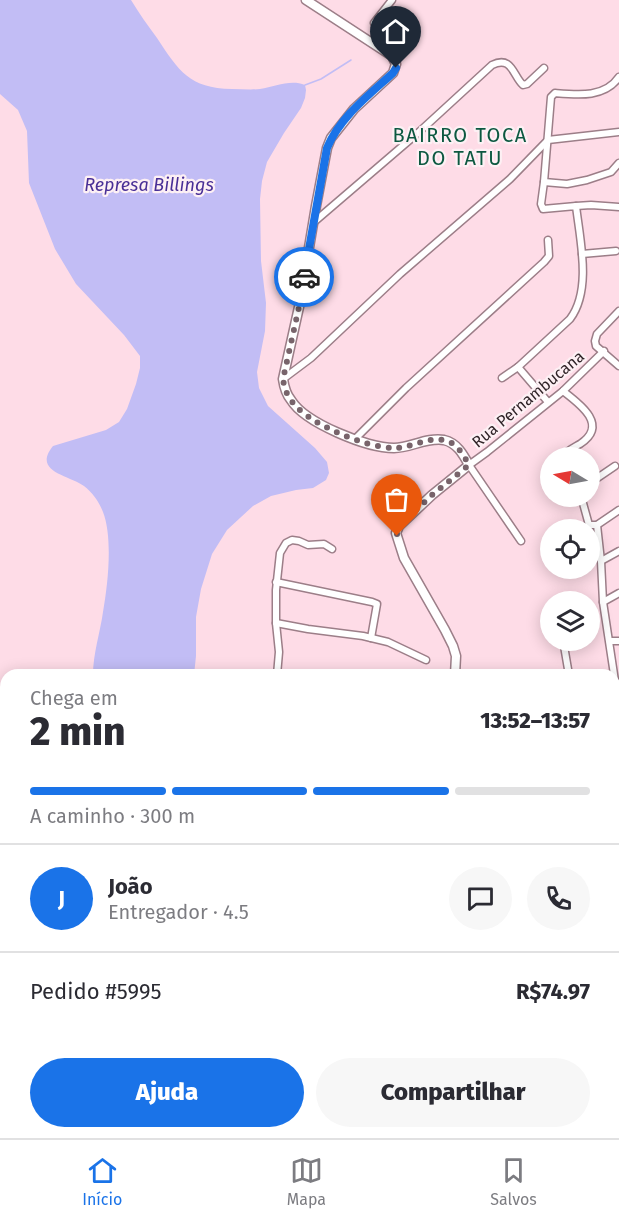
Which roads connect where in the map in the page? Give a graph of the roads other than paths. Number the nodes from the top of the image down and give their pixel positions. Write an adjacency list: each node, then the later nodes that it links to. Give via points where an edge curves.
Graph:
1 (306, 0): 12 (street, via 392,56 396,64 393,73 354,109 331,138)
2 (392, 0): 3 (street)
3 (374, 23)
4 (544, 68): 12 (street, via 523,85 507,64 492,65)
5 (619, 77): 7 (street, via 602,91 553,94)
6 (619, 132): 7 (street)
7 (548, 140): 9 (street); 21 (street, via 510,179)
8 (619, 163): 9 (street, via 611,172 587,180 567,184)
9 (544, 182): 10 (street, via 543,209)
10 (576, 206): 11 (street); 15 (street)
11 (619, 207)
12 (313, 222): 21 (street)
13 (548, 240): 24 (street, via 549,256 544,262)
14 (616, 250): 15 (street)
15 (582, 254): 19 (street, via 583,275 576,311)
16 (619, 311): 17 (street, via 595,338 596,346)
17 (604, 351): 18 (street); 22 (street, Rua Pernambucana)
18 (619, 366)
19 (518, 367): 20 (street); 23 (street)
20 (502, 378)
21 (283, 379): 24 (street, via 291,402 299,410 330,430)
22 (562, 391): 23 (street, Rua Pernambucana); 25 (street, via 581,405 591,420 590,436)
23 (548, 402): 26 (street, Rua Pernambucana)
24 (355, 439): 26 (street, via 394,448 434,440 451,442)
25 (574, 447)
26 (469, 465): 31 (street); 46 (street, via 432,495 396,533 404,558 453,646)
27 (615, 466): 28 (street)
28 (600, 476)
29 (619, 510): 30 (street)
30 (600, 523)
31 (521, 541)
32 (332, 549): 36 (street, via 324,544 292,540 286,543 280,553)
33 (619, 551): 35 (street)
34 (600, 552): 35 (street)
35 (601, 561): 38 (street)
36 (276, 582): 39 (street); 40 (street, via 377,604)
37 (619, 593): 38 (street)
38 (603, 602): 41 (street)
39 (276, 622): 40 (street); 45 (street)
40 (371, 638): 44 (street)
41 (609, 641): 42 (street); 48 (street)
42 (619, 641)
43 (565, 651): 47 (street)
44 (426, 660)
45 (278, 669)
46 (455, 669)
47 (568, 669)
48 (613, 669)

